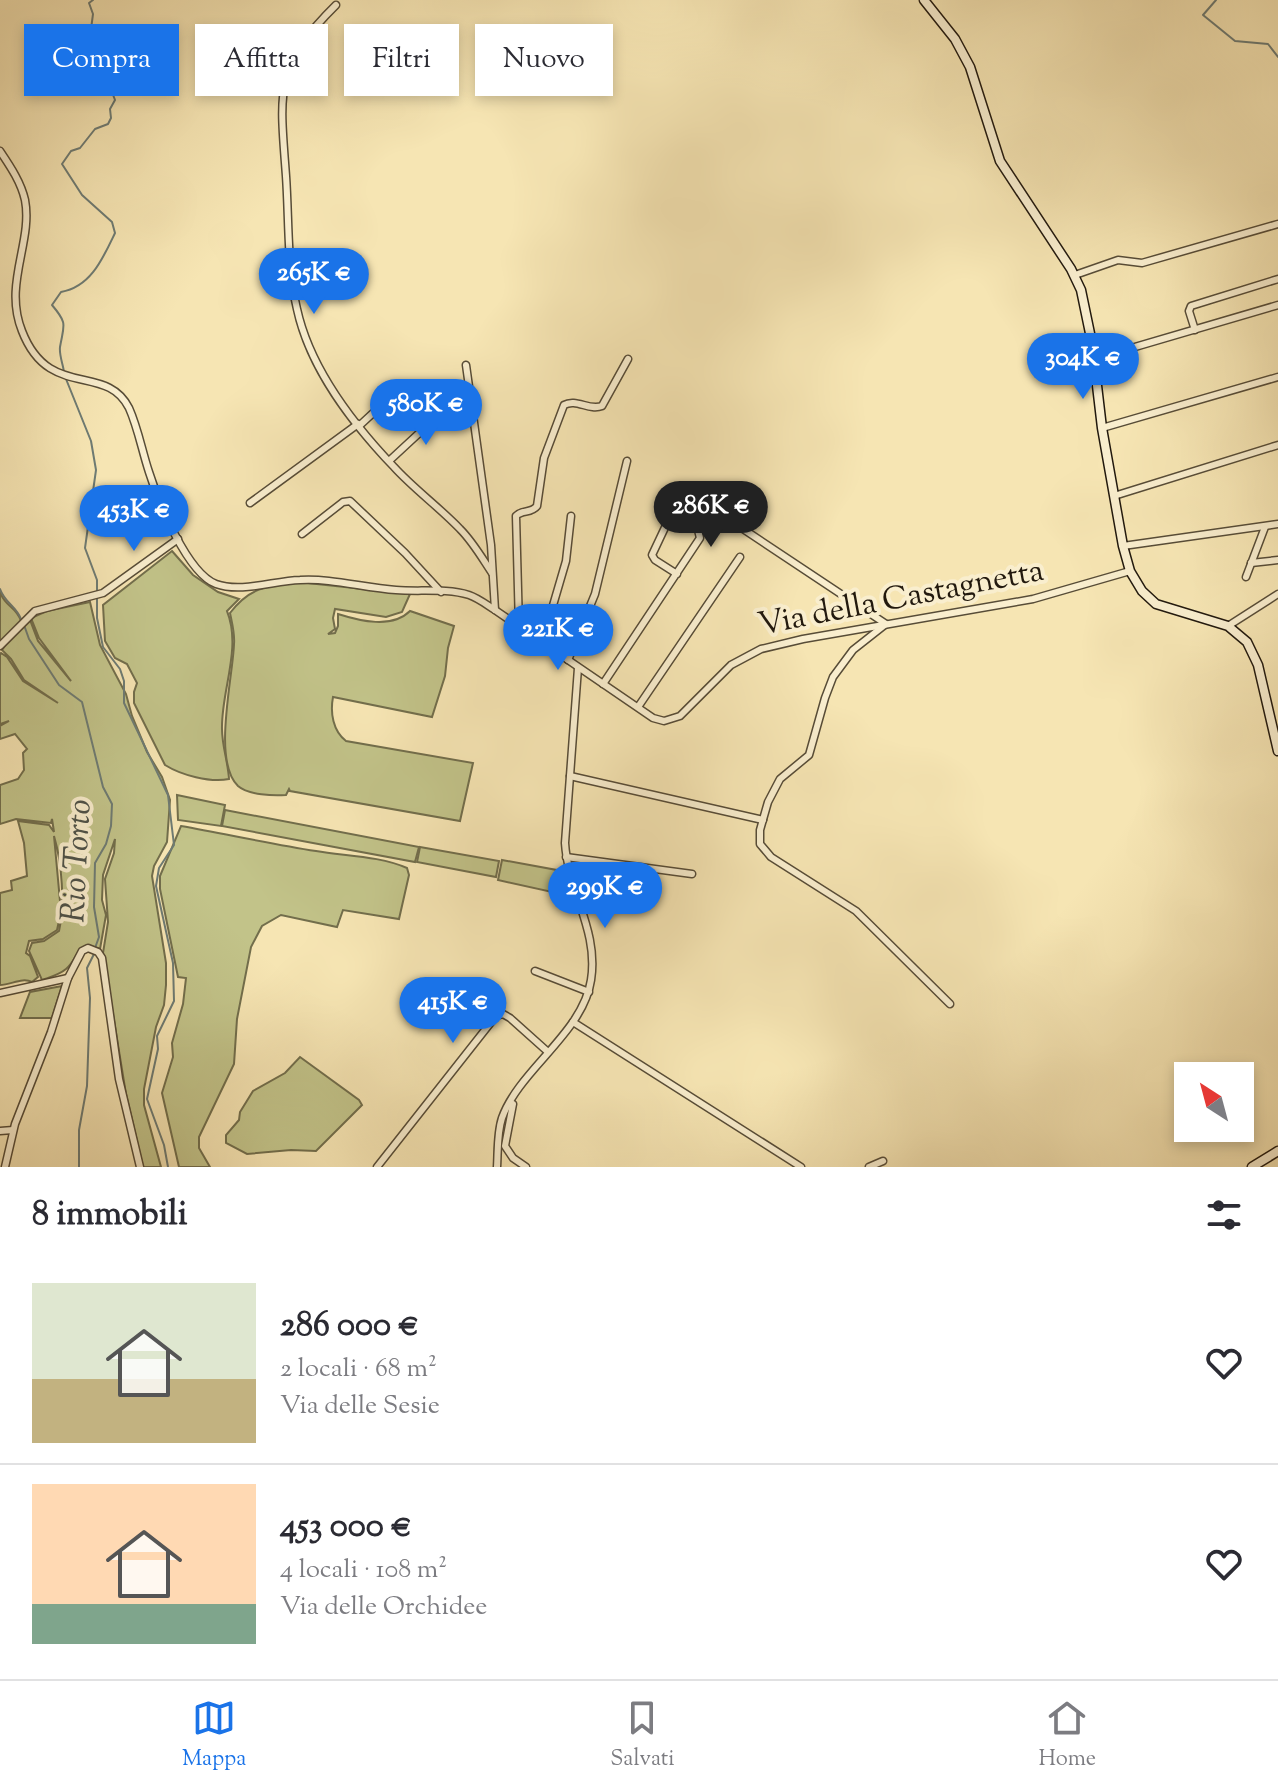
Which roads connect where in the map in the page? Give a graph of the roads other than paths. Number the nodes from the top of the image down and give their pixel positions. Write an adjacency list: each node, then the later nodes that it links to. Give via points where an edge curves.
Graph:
1 (924, 0): 5 (main road, via 970,67 1000,161)
2 (336, 5): 15 (street, via 306,38 288,69 282,90 283,137 298,314 321,370)
3 (0, 151): 27 (street, Via della Castagnetta, via 26,205 15,294 18,320 43,365 60,375 106,386 125,402)
4 (1278, 224): 5 (street, via 1142,263 1118,260)
5 (1075, 275): 10 (main road)
6 (1278, 279): 8 (street, via 1191,306)
7 (1278, 305): 8 (street)
8 (1195, 330): 10 (street)
9 (628, 359): 41 (street, via 601,407 570,402 563,406 544,458 537,506 516,516)
10 (1094, 359): 16 (main road)
11 (466, 365): 33 (street)
12 (1278, 377): 16 (street)
13 (385, 402): 15 (street)
14 (443, 411): 18 (street)
15 (359, 425): 18 (street); 22 (street)
16 (1102, 428): 20 (main road)
17 (1278, 445): 20 (street)
18 (389, 461): 33 (street, via 461,530)
19 (627, 461): 44 (street, via 595,594)
20 (1114, 496): 28 (main road)
21 (695, 497): 39 (street)
22 (250, 503)
23 (571, 516): 42 (street, via 566,561)
24 (1278, 524): 25 (street)
25 (1265, 527): 28 (street); 31 (street)
26 (302, 534): 36 (street, via 350,501)
27 (178, 539): 36 (street, Via della Castagnetta, via 197,572 222,586 310,579); 43 (street, via 106,592 41,608)
28 (1123, 546): 32 (main road)
29 (740, 557): 47 (street)
30 (1278, 560): 31 (street)
31 (1251, 563): 35 (street)
32 (1130, 571): 39 (street, Via della Castagnetta, via 1033,599); 40 (main road, via 1156,604)
33 (492, 573): 38 (street)
34 (677, 574): 34 (street, via 701,535 674,516 652,557); 46 (street)
35 (1246, 577)
36 (441, 592): 38 (street, Via della Castagnetta, via 472,596)
37 (1278, 594): 40 (street)
38 (495, 610): 41 (street, Via della Castagnetta)
39 (886, 624): 47 (street, Via della Castagnetta, via 755,651 731,665 674,718 658,720); 50 (street, via 856,646 839,668 809,755 777,783)
40 (1228, 626): 48 (main road, via 1254,654)
41 (519, 627): 42 (street, Via della Castagnetta)
42 (542, 643): 44 (street, Via della Castagnetta)
43 (0, 646)
44 (568, 660): 45 (street, Via della Castagnetta)
45 (578, 668): 46 (street, Via della Castagnetta); 49 (street)
46 (603, 684): 47 (street, Via della Castagnetta)
47 (638, 707)
48 (1278, 751)
49 (570, 776): 50 (street); 51 (street)
50 (763, 820): 57 (street, via 759,842 768,855 856,911)
51 (566, 857): 52 (street); 55 (street, via 593,946)
52 (692, 874)
53 (535, 971): 55 (street)
54 (68, 978): 56 (street); 61 (street); 66 (street, via 82,951 98,952)
55 (589, 992): 58 (street)
56 (1, 995)
57 (950, 1004)
58 (573, 1022): 59 (street); 70 (street)
59 (548, 1052): 60 (street); 67 (street, via 507,1016 496,1016)
60 (515, 1096): 68 (street, via 501,1122); 69 (street, via 505,1144)
61 (13, 1130): 62 (street); 65 (street)
62 (0, 1131)
63 (1278, 1153): 72 (main road); 73 (main road)
64 (883, 1161): 71 (street)
65 (5, 1167)
66 (140, 1167)
67 (377, 1167)
68 (497, 1167)
69 (526, 1167)
70 (801, 1167)
71 (869, 1167)
72 (1252, 1167)
73 (1260, 1167)

